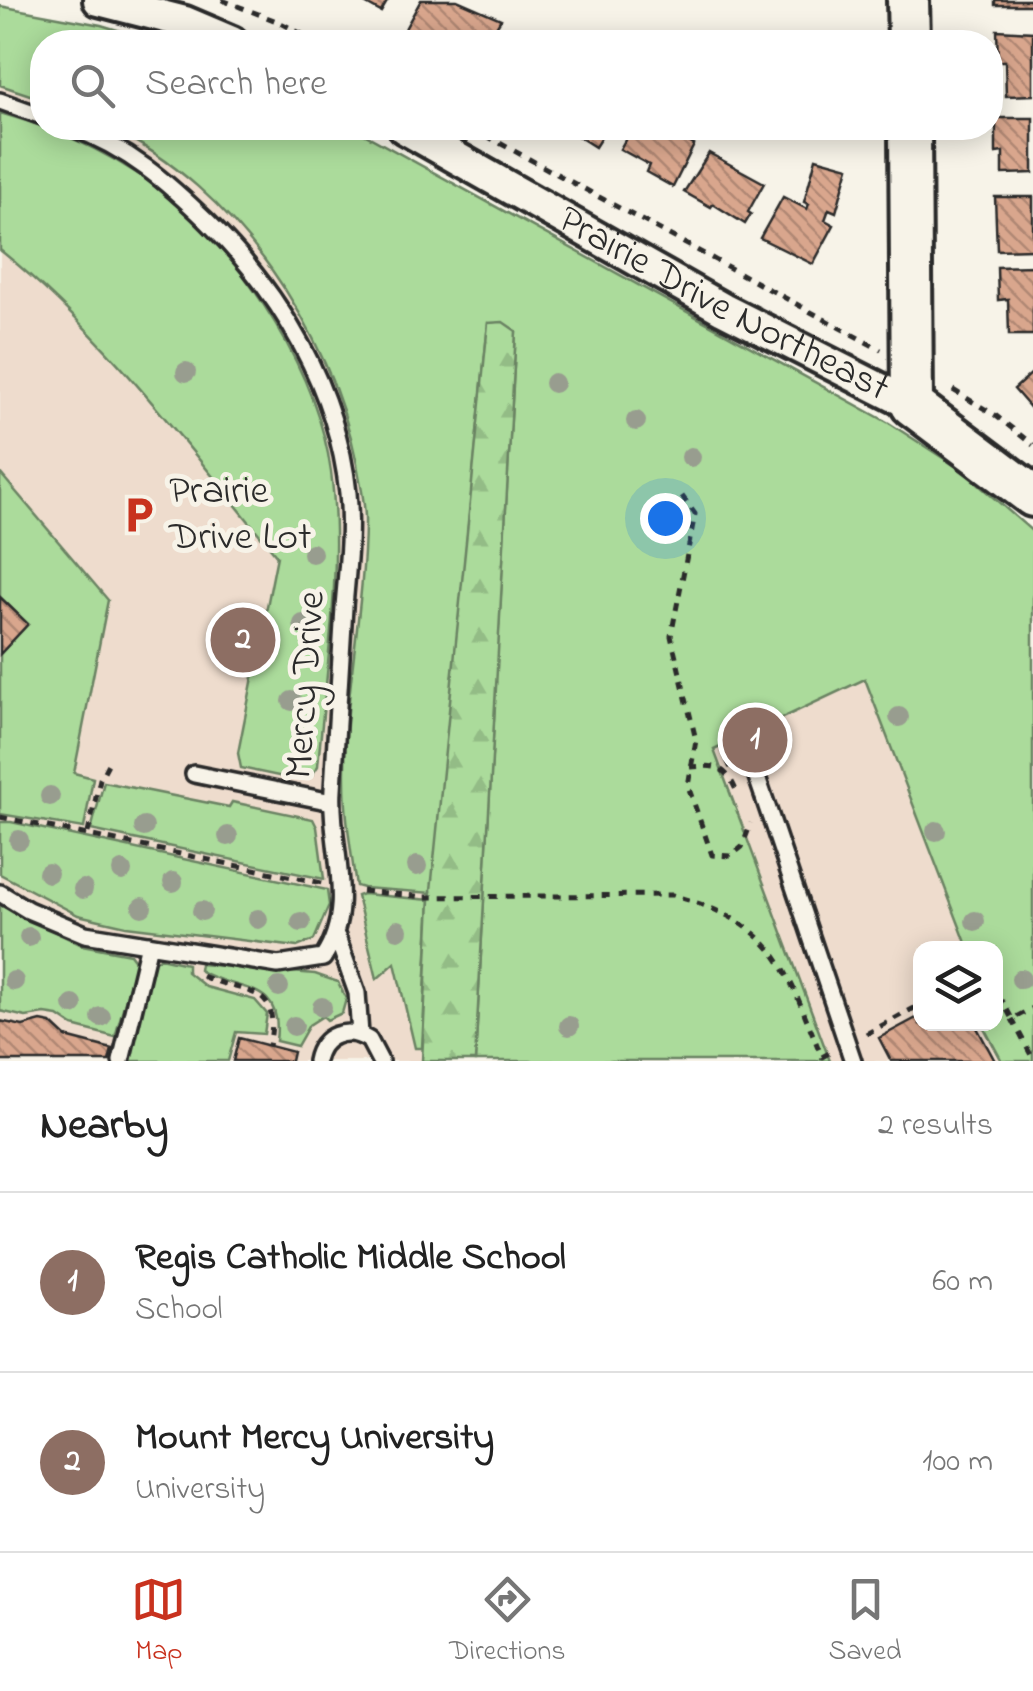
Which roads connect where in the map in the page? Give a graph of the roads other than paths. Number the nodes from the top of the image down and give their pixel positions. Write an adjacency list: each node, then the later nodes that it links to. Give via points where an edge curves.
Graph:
1 (98, 0): 3 (street)
2 (908, 0): 4 (street)
3 (204, 30)
4 (909, 30)
5 (0, 101): 6 (lane)
6 (30, 112)
7 (104, 140): 14 (lane, Mercy Drive, via 159,174 246,258 310,360 336,432 348,494)
8 (425, 140): 10 (street, Prairie Drive Northeast, via 723,309)
9 (911, 140): 10 (street)
10 (930, 396): 11 (street, Prairie Drive Northeast)
11 (1033, 496)
12 (194, 774): 14 (lane)
13 (756, 774): 22 (lane)
14 (332, 802): 16 (lane, Mercy Drive, via 341,888)
15 (0, 893): 17 (lane, via 85,934)
16 (337, 937): 17 (lane, via 323,958 278,964); 18 (lane, via 357,993)
17 (149, 944): 19 (lane)
18 (360, 1034): 20 (lane, via 325,1041); 21 (lane)
19 (121, 1061)
20 (316, 1061)
21 (380, 1061)
22 (852, 1061)

